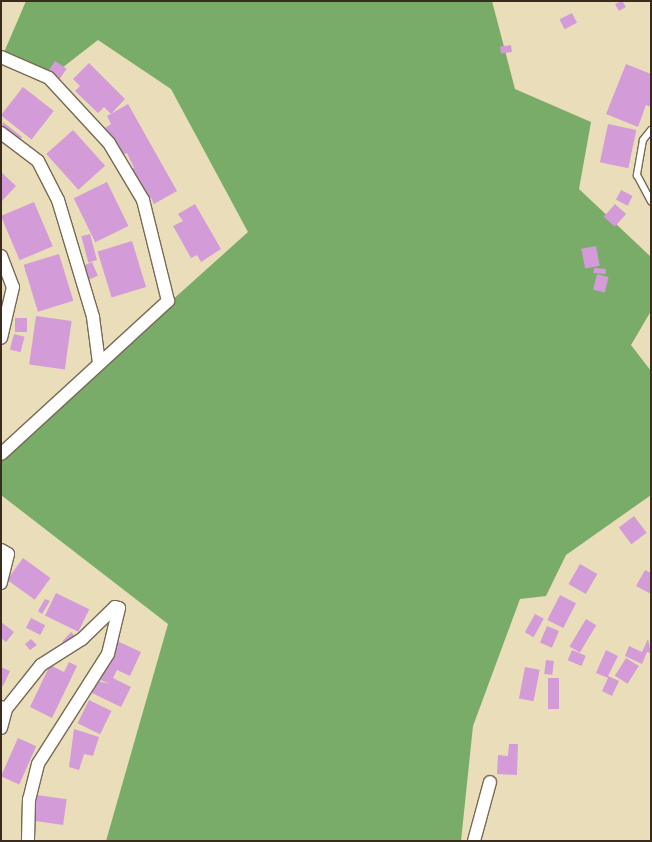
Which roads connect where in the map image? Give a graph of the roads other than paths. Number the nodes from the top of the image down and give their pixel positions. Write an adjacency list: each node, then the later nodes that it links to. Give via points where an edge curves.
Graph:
1 (1, 56): 8 (street, via 50,78 109,143 143,200 168,301)
2 (651, 130): 4 (lane, via 643,140 637,175)
3 (1, 133): 8 (street, via 38,161 58,200 94,316)
4 (651, 201)
5 (1, 256): 6 (street, via 13,287)
6 (3, 319): 7 (street)
7 (1, 338)
8 (100, 363): 9 (street)
9 (1, 454)
10 (1, 550): 11 (street, via 8,554)
11 (1, 582)
12 (3, 708): 13 (street); 15 (street, via 42,664 82,640 115,607 119,608 108,654 38,764 29,799)
13 (1, 728)
14 (490, 782): 16 (street)
15 (28, 841)
16 (474, 841)

